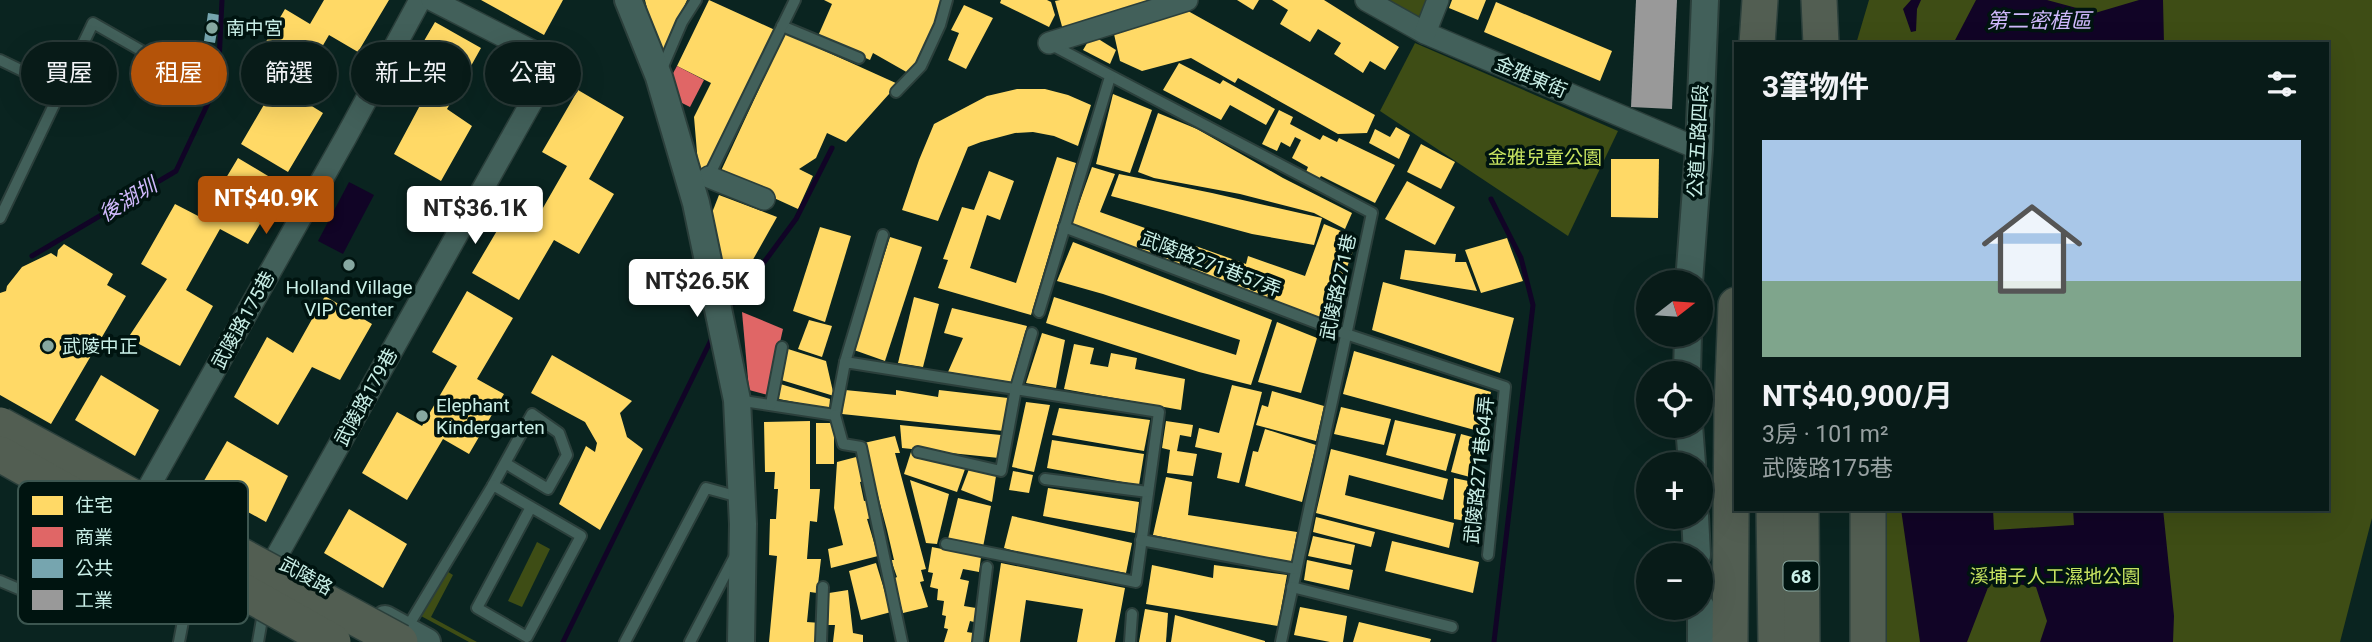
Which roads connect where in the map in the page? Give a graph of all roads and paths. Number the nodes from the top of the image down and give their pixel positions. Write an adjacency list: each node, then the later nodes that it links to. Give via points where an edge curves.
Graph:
1 (420, 0): 61 (street, 武陵路175巷)
2 (432, 0): 75 (street, 武陵路179巷, via 554,62)
3 (628, 0): 27 (street)
4 (696, 0): 27 (lane)
5 (794, 0): 15 (lane)
6 (947, 0): 29 (lane, via 921,66)
7 (1366, 0): 16 (street, 金雅東街)
8 (1438, 0): 16 (street)
9 (1705, 0): 31 (street, 公道五路四段)
10 (1760, 0): 18 (highway)
11 (1777, 0): 19 (highway)
12 (1804, 0): 20 (highway)
13 (1819, 0): 21 (highway)
14 (1186, 1): 22 (street)
15 (782, 26): 24 (lane); 32 (lane)
16 (1425, 33): 31 (street, 金雅東街)
17 (84, 42): 23 (lane, via 93,23)
18 (1757, 42)
19 (1777, 42)
20 (1803, 42)
21 (1821, 42)
22 (1049, 43): 28 (lane, 武陵路271巷)
23 (131, 45)
24 (859, 58)
25 (0, 60): 26 (lane)
26 (21, 70)
27 (659, 76): 34 (street)
28 (1110, 77): 36 (lane); 41 (lane, 武陵路271巷, via 1372,213)
29 (896, 92)
30 (53, 105): 35 (lane)
31 (1699, 149): 38 (street, 公道五路四段)
32 (709, 177): 33 (street); 34 (lane)
33 (764, 199)
34 (696, 203): 46 (street)
35 (0, 218)
36 (1064, 227): 39 (lane); 41 (lane, 武陵路271巷57弄)
37 (883, 236): 44 (lane)
38 (1690, 270)
39 (1039, 312)
40 (1032, 333): 45 (lane)
41 (1346, 334): 74 (lane, 武陵路271巷64弄, via 1505,387); 77 (lane, 武陵路271巷)
42 (782, 347): 47 (lane)
43 (1734, 357): 88 (highway)
44 (845, 362): 45 (lane); 48 (lane)
45 (1016, 388): 50 (lane, via 1002,471); 63 (lane, via 1159,412)
46 (737, 400): 47 (lane); 64 (street)
47 (771, 404): 48 (lane)
48 (835, 415): 98 (lane, via 843,444 862,447)
49 (5, 418): 58 (highway); 59 (highway, bridge); 60 (street, 武陵路)
50 (918, 452)
51 (0, 454): 56 (highway, bridge)
52 (505, 463): 52 (lane, via 532,414 559,433 567,455 548,489); 62 (lane)
53 (0, 468): 55 (street); 57 (highway)
54 (1045, 479): 63 (lane)
55 (22, 481)
56 (48, 481)
57 (70, 481)
58 (75, 481)
59 (123, 481)
60 (125, 481)
61 (152, 481)
62 (493, 485): 65 (lane); 89 (lane)
63 (1147, 492): 70 (lane)
64 (742, 497): 69 (street); 94 (lane, via 706,488)
65 (531, 507): 65 (lane, via 581,536 527,637 477,608)
66 (1774, 511): 102 (highway, 68)
67 (1801, 511): 103 (highway, 68)
68 (1868, 511): 104 (highway)
69 (743, 540): 95 (lane); 96 (street)
70 (1141, 540): 71 (lane, via 1136,582); 77 (lane)
71 (946, 544)
72 (248, 545): 75 (street, 武陵路)
73 (248, 548): 89 (highway, bridge)
74 (1488, 555)
75 (275, 559): 89 (street, 武陵路)
76 (987, 567): 99 (lane)
77 (1296, 569): 81 (lane, 武陵路271巷)
78 (248, 577): 93 (highway)
79 (0, 581): 82 (lane)
80 (823, 587): 97 (lane)
81 (1292, 587): 86 (lane); 101 (lane, 武陵路271巷)
82 (18, 589)
83 (248, 594): 92 (highway, bridge)
84 (1132, 614): 100 (lane)
85 (182, 624): 90 (lane)
86 (1452, 628)
87 (260, 631): 91 (street)
88 (1714, 634)
89 (412, 636)
90 (179, 642)
91 (304, 642)
92 (333, 642)
93 (366, 642)
94 (625, 642)
95 (690, 642)
96 (741, 642)
97 (821, 642)
98 (902, 642)
99 (978, 642)
100 (1130, 642)
101 (1281, 642)
102 (1776, 642)
103 (1802, 642)
104 (1868, 642)

